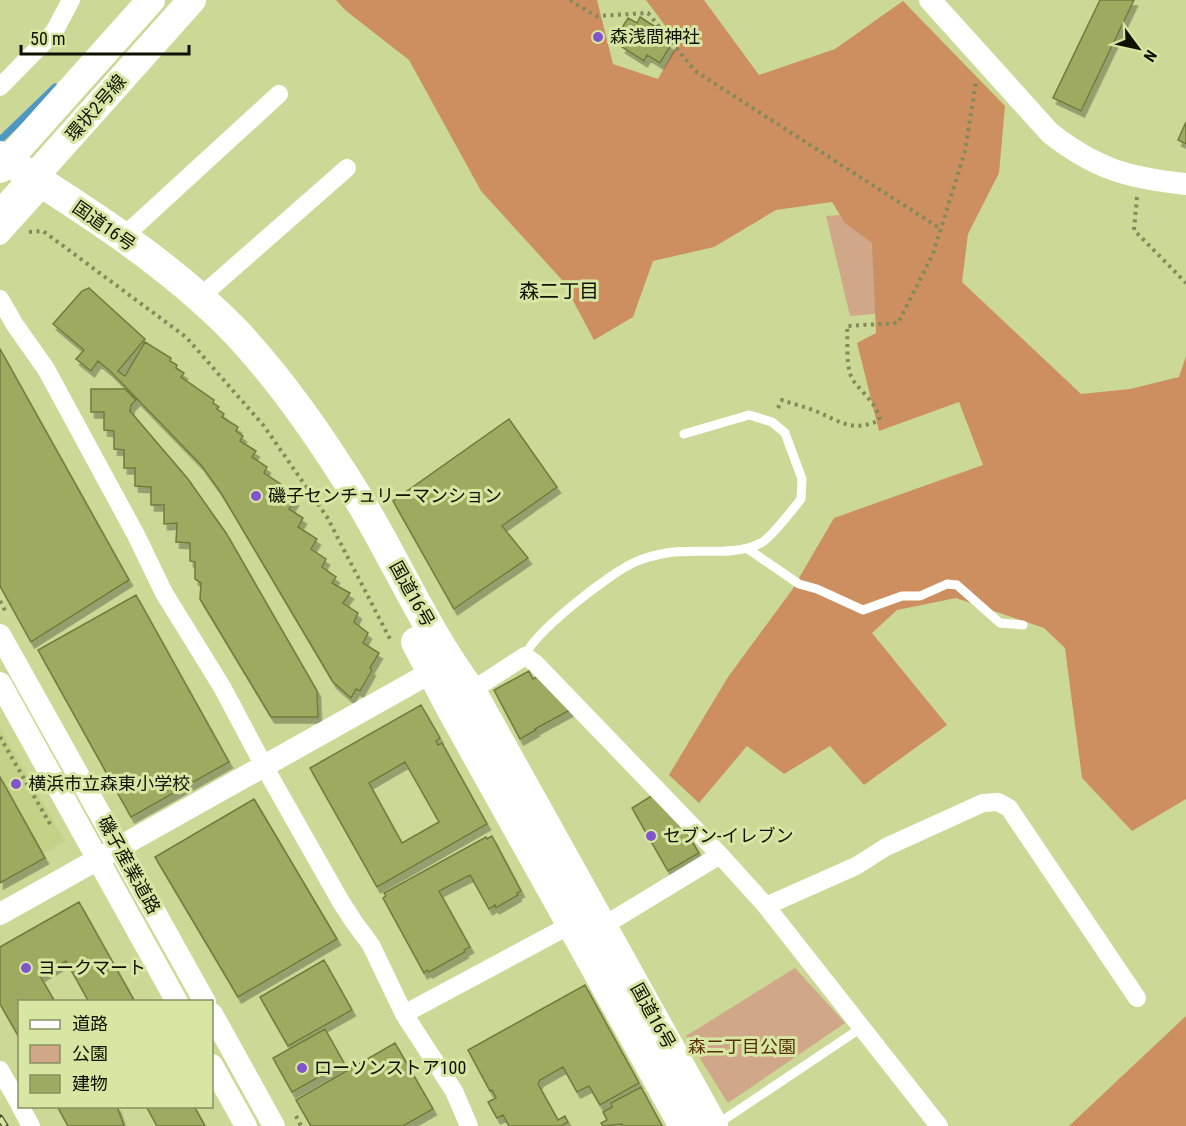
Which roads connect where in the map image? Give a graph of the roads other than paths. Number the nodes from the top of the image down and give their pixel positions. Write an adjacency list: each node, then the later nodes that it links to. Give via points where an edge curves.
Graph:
1 (71, 0): 5 (street, via 54,32)
2 (151, 0): 9 (main road, 環状2号線)
3 (192, 0): 13 (main road, 環状2号線)
4 (930, 0): 11 (street, via 1063,143 1102,166 1139,178)
5 (0, 87)
6 (279, 94): 14 (street)
7 (0, 156): 12 (highway, 国道16号)
8 (347, 168): 15 (street)
9 (0, 169)
10 (0, 179): 12 (highway, 国道16号)
11 (1186, 184)
12 (40, 192): 13 (street); 14 (highway, 国道16号); 22 (highway, 国道16号, via 158,289 221,346 259,390 340,507)
13 (3, 225)
14 (123, 237): 15 (highway, 国道16号)
15 (199, 298): 22 (highway, 国道16号, via 275,377 357,496)
16 (0, 299): 25 (street, via 46,369 164,593 222,687)
17 (684, 434): 18 (lane, via 749,415 772,422 785,433 802,479 801,499 764,542)
18 (747, 549): 19 (lane, via 799,584 863,610 902,596 920,596 947,584 957,585 1000,623); 21 (lane, via 666,553 636,561 573,606 529,646)
19 (1023, 625)
20 (0, 634): 26 (street, 磯子産業道路)
21 (525, 656): 24 (street); 27 (street)
22 (441, 666): 24 (highway, 国道16号); 25 (street); 31 (highway, 国道16号, via 453,712)
23 (0, 683): 28 (street, 磯子産業道路)
24 (471, 691): 32 (highway, 国道16号)
25 (264, 766): 26 (street); 36 (street, via 341,902 371,945)
26 (119, 848): 28 (street); 35 (street, 磯子産業道路)
27 (720, 855): 29 (street); 32 (street)
28 (98, 860): 30 (street); 34 (street, 磯子産業道路)
29 (766, 906): 33 (street, via 983,803 998,802 1009,808); 38 (street)
30 (0, 914)
31 (572, 924): 36 (street); 47 (highway, 国道16号)
32 (603, 926): 48 (highway, 国道16号)
33 (1137, 998)
34 (176, 1000)
35 (204, 1000)
36 (404, 1014): 43 (street, via 454,1091)
37 (213, 1016): 46 (street)
38 (861, 1028): 48 (lane); 49 (street)
39 (213, 1067): 45 (street)
40 (0, 1070): 41 (street)
41 (18, 1102)
42 (21, 1108): 44 (street)
43 (462, 1124)
44 (31, 1126)
45 (246, 1126)
46 (274, 1126)
47 (684, 1126)
48 (714, 1126)
49 (939, 1126)

